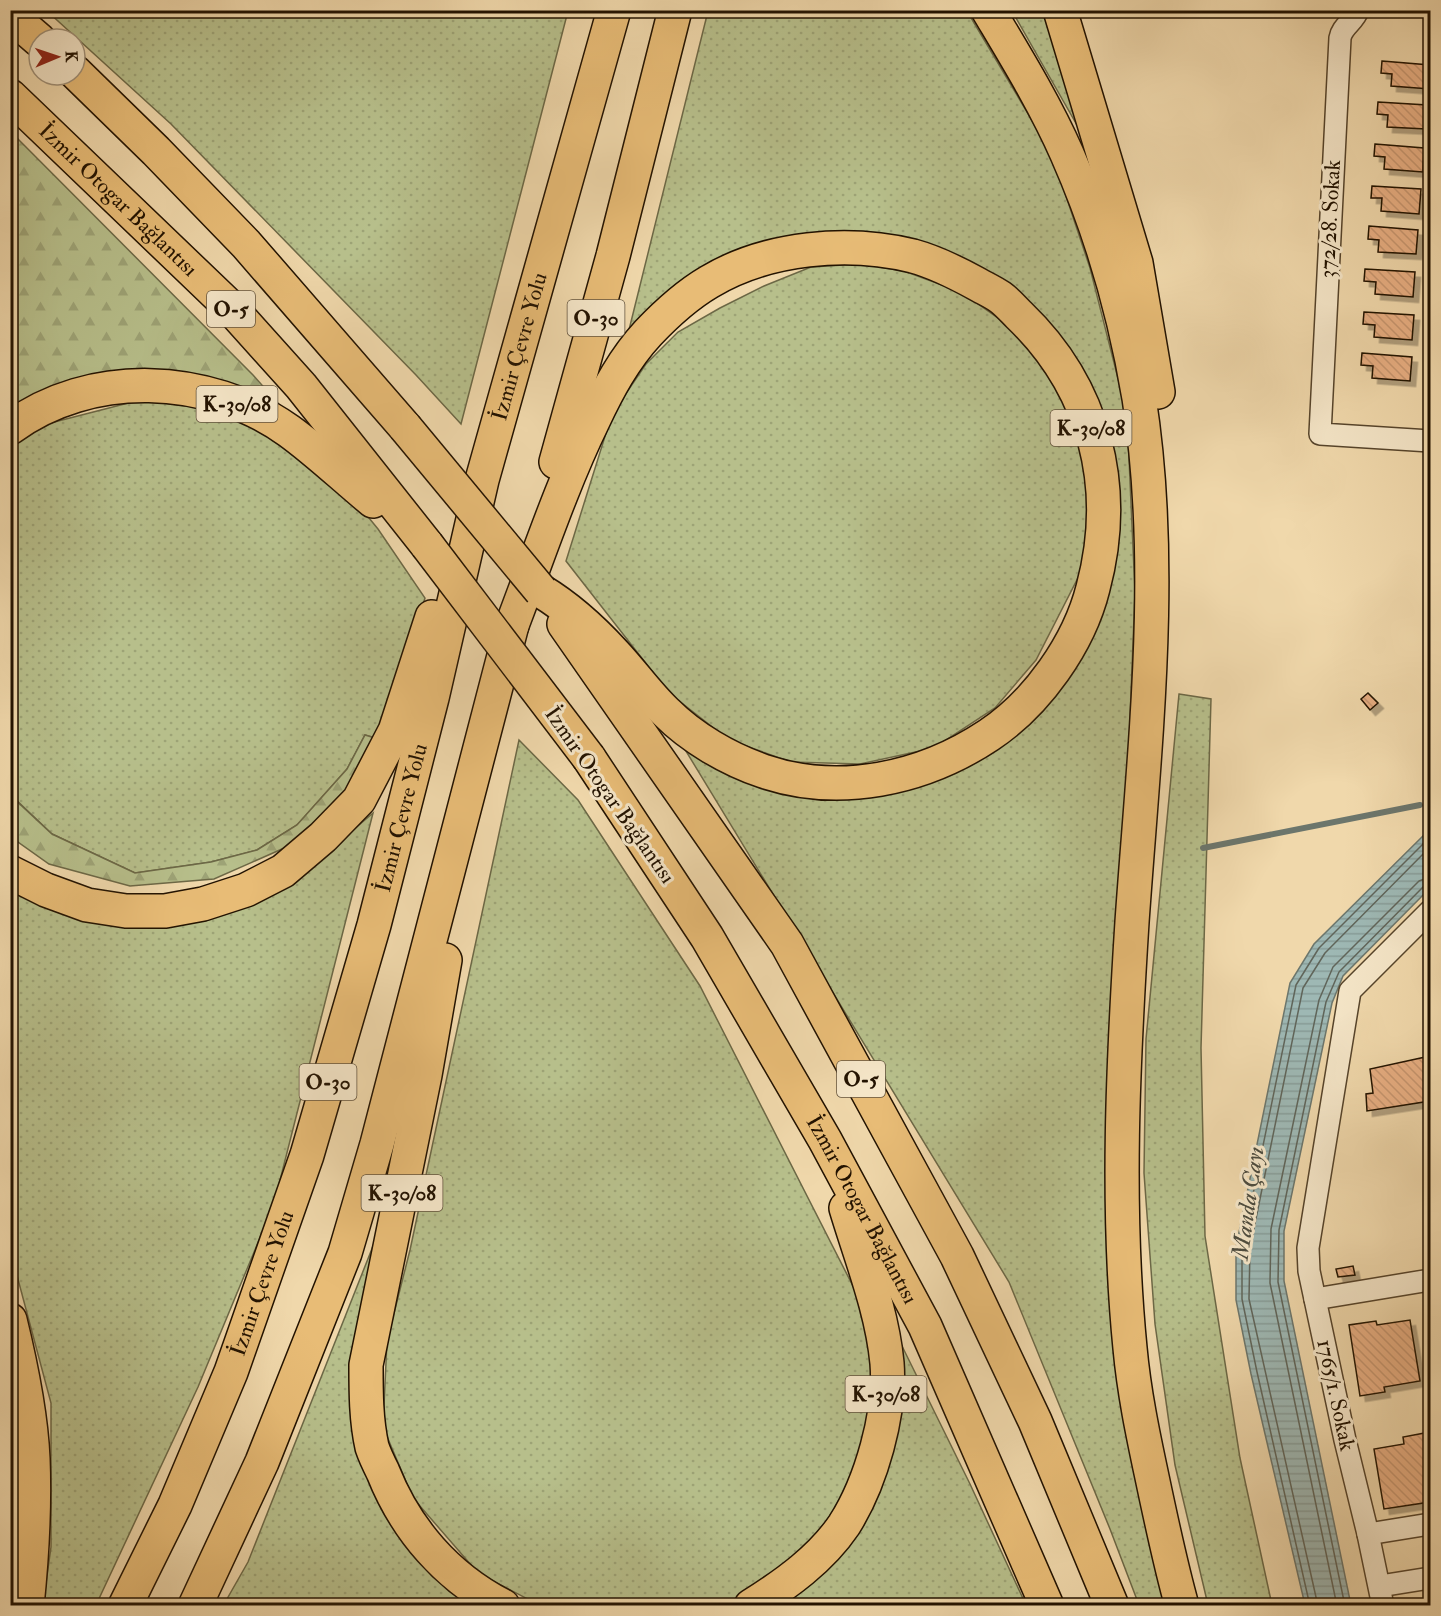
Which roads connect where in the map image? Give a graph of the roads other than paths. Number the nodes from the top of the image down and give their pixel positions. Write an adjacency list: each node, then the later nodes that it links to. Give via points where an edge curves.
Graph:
1 (614, 10): 12 (highway, İzmir Çevre Yolu / O-30, via 482,480)
2 (675, 10): 16 (highway, O-30)
3 (988, 10): 14 (highway, via 1066,153 1095,226 1121,311 1139,398)
4 (1060, 10): 14 (highway, K-30/08, via 1136,263 1156,369 1163,442 1161,520)
5 (1358, 10): 11 (street, 372/28. Sokak, via 1340,38 1320,434)
6 (10, 15): 7 (highway)
7 (27, 30)
8 (87, 84): 15 (highway, O-5, bridge, via 246,244)
9 (10, 96): 13 (highway, İzmir Otogar Bağlantısı / O-5, via 229,306 301,386)
10 (10, 428): 13 (highway, K-30/08, via 49,405 93,391 167,386 211,394 254,410 288,430)
11 (1431, 441)
12 (470, 538): 18 (highway, via 452,563 395,731 359,800 283,871 246,890 165,911 87,905); 29 (highway, İzmir Çevre Yolu / O-30, via 374,925 307,1155 231,1372 175,1505)
13 (427, 545): 20 (highway, İzmir Otogar Bağlantısı / O-5, bridge, via 589,758 707,937)
14 (1152, 579): 35 (highway, via 1125,1048 1123,1243 1130,1349 1140,1421)
15 (541, 591): 16 (highway, K-30/08, via 567,607 614,652 666,713 737,762 809,781 884,779 922,770 974,745 997,730 1052,674 1070,648 1089,606 1101,559 1105,514 1102,472 1091,429 1058,358 999,297 953,271 915,256 873,249 822,248 782,254 710,281 674,308 621,366 574,460); 34 (highway, O-5, via 787,944 957,1256 1035,1420)
16 (512, 625): 17 (highway, O-30)
17 (484, 731): 30 (highway, O-30, via 345,1253 262,1462); 31 (highway, K-30/08, via 425,1075 366,1365 366,1402 373,1448 411,1528 449,1570)
18 (10, 872)
19 (1431, 911): 22 (street, 1765/1. Sokak, via 1350,992 1308,1248)
20 (825, 1140): 32 (highway, K-30/08, via 879,1318 887,1364 885,1409 876,1451 843,1525 815,1558 783,1586); 33 (highway, İzmir Otogar Bağlantısı / O-5, via 925,1326)
21 (1431, 1280): 22 (street)
22 (1315, 1299): 25 (street, 1765/1. Sokak)
23 (10, 1320): 28 (highway, via 24,1380 33,1458 34,1540)
24 (1431, 1524): 25 (street)
25 (1368, 1534): 27 (street, 1765/1. Sokak)
26 (1431, 1578): 27 (street)
27 (1381, 1596)
28 (27, 1605)
29 (125, 1605)
30 (195, 1605)
31 (503, 1605)
32 (751, 1605)
33 (1047, 1605)
34 (1112, 1605)
35 (1182, 1605)

